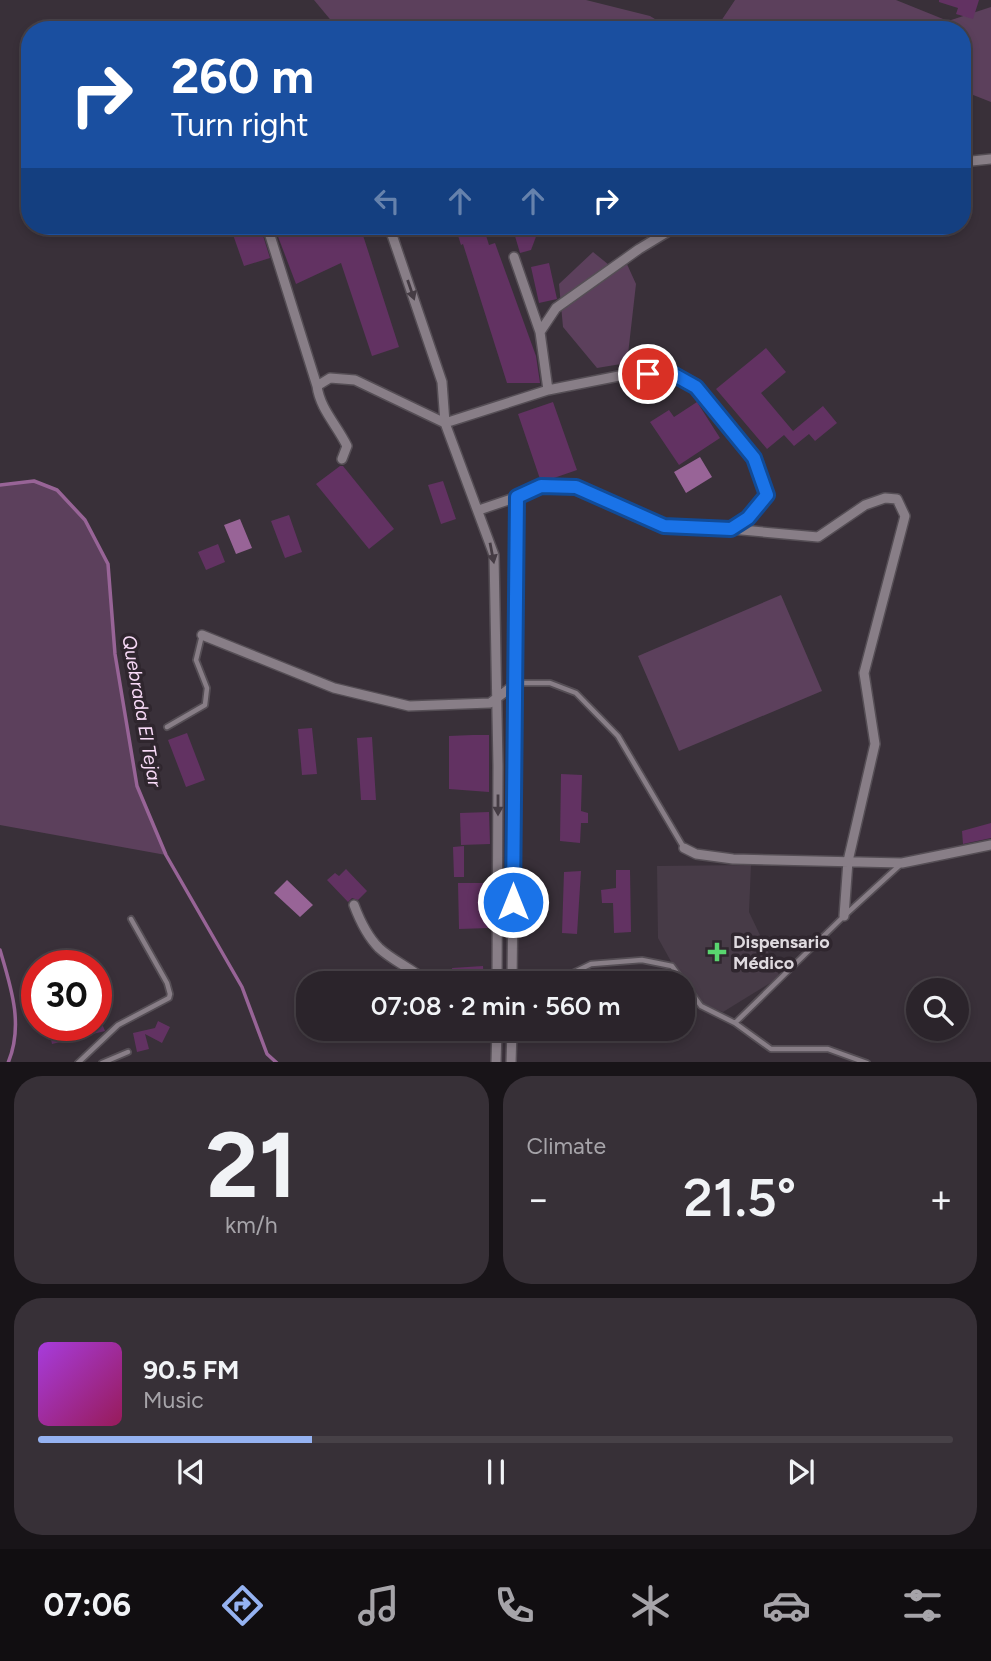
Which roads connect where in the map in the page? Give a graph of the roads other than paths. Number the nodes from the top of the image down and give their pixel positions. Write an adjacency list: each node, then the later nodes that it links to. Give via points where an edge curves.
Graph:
1 (991, 159): 2 (street)
2 (971, 162)
3 (270, 235): 8 (street)
4 (392, 235): 10 (street, one-way to 10, via 442,382)
5 (662, 235): 7 (street, via 556,308)
6 (514, 257): 7 (street)
7 (540, 332): 9 (street)
8 (317, 386): 10 (street, via 330,378 355,380); 11 (street, via 319,402 346,446)
9 (548, 390): 10 (street); 14 (street, via 624,375 671,373 696,387 754,458 767,495 748,518)
10 (445, 423): 13 (street)
11 (342, 459)
12 (517, 497): 13 (street); 14 (street, via 541,486 576,487 664,526); 16 (street)
13 (479, 510): 17 (street, one-way to 17, via 494,555)
14 (731, 529): 23 (street, via 818,537 865,505 885,498 897,499 905,516 864,673 875,744)
15 (202, 635): 17 (street, via 334,688 409,706); 18 (lane, via 196,660 207,688 205,705)
16 (517, 682): 17 (street); 19 (street); 22 (lane, via 550,683 576,693 618,736)
17 (496, 701): 20 (street)
18 (167, 726)
19 (514, 765): 20 (street); 30 (street)
20 (498, 766): 29 (street, one-way to 29)
21 (991, 845): 24 (street)
22 (684, 848): 23 (street, via 733,859)
23 (848, 861): 24 (street); 26 (street)
24 (902, 863): 26 (lane)
25 (354, 905): 28 (street, via 365,931 380,949)
26 (844, 916): 34 (lane)
27 (131, 919): 38 (lane, via 167,983 169,998 118,1025)
28 (414, 971)
29 (497, 971)
30 (512, 971)
31 (577, 971): 32 (lane, via 591,964 642,960 672,966)
32 (676, 971)
33 (695, 998): 34 (lane, via 701,1006)
34 (734, 1023): 42 (lane, via 771,1049 828,1049)
35 (497, 1041): 40 (street)
36 (512, 1041): 41 (street)
37 (128, 1052): 39 (lane)
38 (78, 1062)
39 (102, 1062)
40 (496, 1062)
41 (511, 1062)
42 (867, 1062)

